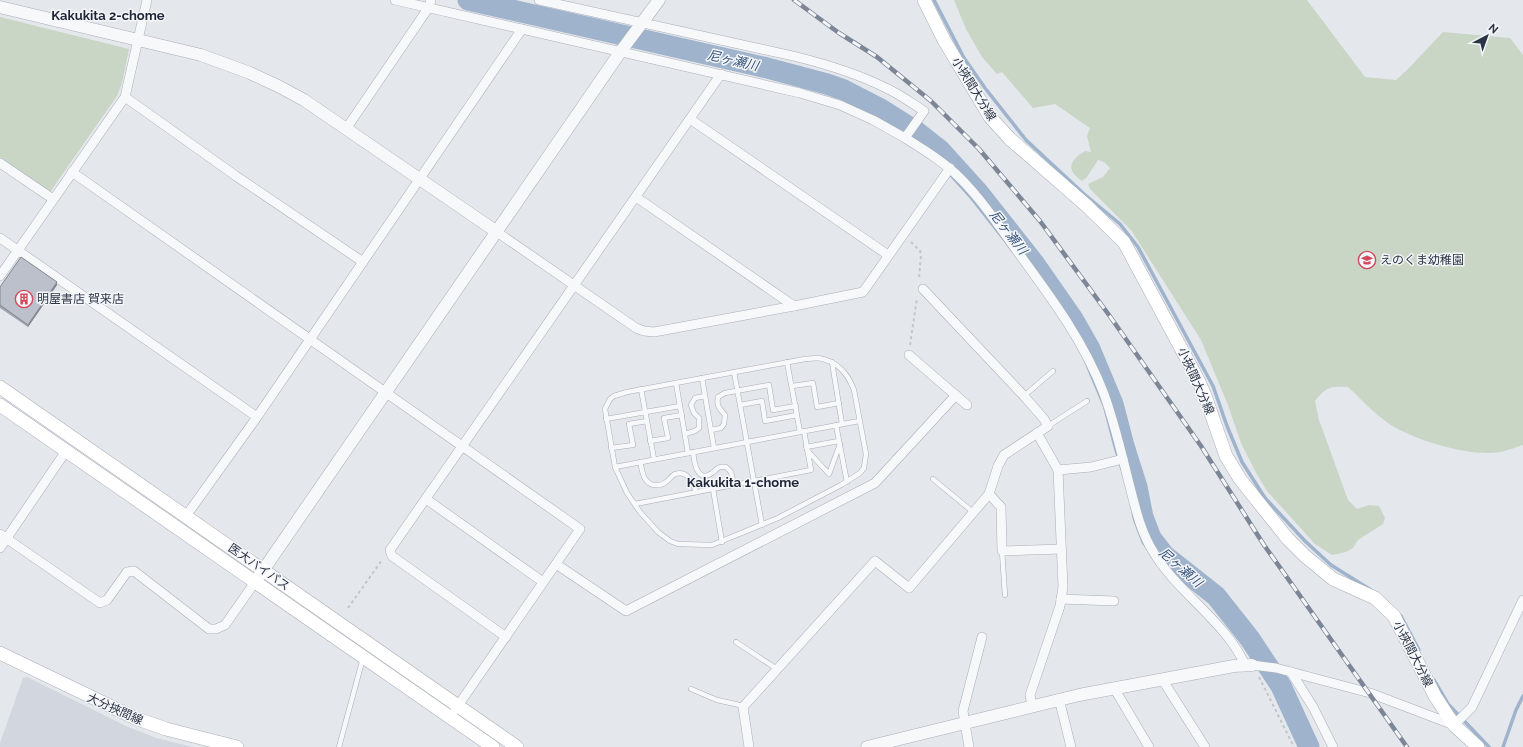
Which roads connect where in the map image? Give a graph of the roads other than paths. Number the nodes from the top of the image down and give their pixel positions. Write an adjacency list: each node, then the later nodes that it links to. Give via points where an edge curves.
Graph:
1 (147, 0): 10 (street)
2 (395, 0): 6 (street)
3 (539, 0): 8 (street)
4 (659, 0): 8 (street)
5 (924, 0): 125 (main road, 小挾間大分線, via 944,40 994,122 1010,140 1092,210 1124,242 1197,378 1226,456 1240,479 1287,538 1305,556 1334,578 1375,598 1394,616 1420,668)
6 (429, 5): 9 (street); 15 (street)
7 (0, 7): 10 (street)
8 (640, 27): 11 (street); 16 (street, via 793,56 822,63 866,79 891,90 924,111)
9 (522, 29): 11 (street); 20 (street)
10 (138, 39): 13 (street); 15 (street, via 201,55 250,73 304,100)
11 (623, 49): 12 (street); 23 (street)
12 (721, 74): 14 (street); 16 (street, via 788,89 840,105)
13 (125, 97): 19 (street); 27 (street)
14 (690, 119): 21 (street); 26 (street)
15 (346, 129): 20 (street)
16 (908, 135): 18 (street)
17 (0, 163): 22 (street)
18 (950, 168): 26 (street); 79 (street, via 979,199 1071,328 1104,394)
19 (72, 172): 22 (street); 32 (street)
20 (420, 178): 23 (street); 27 (street)
21 (636, 198): 29 (street); 31 (street)
22 (53, 200): 25 (street)
23 (497, 232): 29 (street); 44 (street)
24 (0, 238): 25 (street)
25 (18, 250): 28 (street); 58 (street)
26 (888, 255): 31 (street, via 863,292)
27 (363, 262): 32 (street)
28 (0, 276)
29 (574, 286): 31 (street, via 636,328 650,332); 72 (street)
30 (923, 289): 47 (street)
31 (794, 306)
32 (310, 339): 44 (street); 58 (street)
33 (909, 355): 45 (street)
34 (787, 362): 35 (lane, via 818,358); 37 (lane); 40 (lane)
35 (832, 362): 49 (lane); 61 (lane, via 841,368 851,383)
36 (1053, 371): 47 (lane)
37 (734, 372): 38 (lane); 43 (lane)
38 (702, 378): 39 (lane); 46 (lane)
39 (676, 383): 42 (lane); 53 (lane)
40 (792, 386): 49 (lane, via 813,382 817,407); 54 (lane)
41 (0, 387): 93 (main road, 医大バイパス)
42 (641, 389): 55 (lane); 59 (lane, via 622,393 610,399 604,409)
43 (737, 390): 50 (lane); 54 (lane, via 769,385 773,410); 65 (lane, via 718,397 717,405 724,415 725,422 721,428)
44 (386, 392): 72 (street); 101 (street)
45 (956, 395): 52 (street); 100 (street, via 875,483 626,611)
46 (705, 396): 65 (lane); 68 (lane, via 695,398 691,405 699,418 699,428 695,432)
47 (1024, 396): 64 (street)
48 (1088, 400): 64 (lane)
49 (839, 403): 62 (lane)
50 (740, 404): 57 (lane, via 762,401 765,420); 70 (lane)
51 (0, 405): 76 (main road, 医大バイパス)
52 (967, 405)
53 (680, 406): 55 (lane); 56 (lane)
54 (796, 406): 57 (lane)
55 (645, 412): 59 (lane); 60 (lane)
56 (682, 415): 68 (lane); 69 (lane, via 664,418 668,438)
57 (797, 415): 66 (lane)
58 (257, 416): 93 (street)
59 (606, 419): 73 (lane)
60 (646, 421): 69 (lane); 73 (lane, via 629,424 633,445)
61 (859, 421): 62 (lane); 85 (lane, via 866,454 865,463 862,471)
62 (842, 424): 63 (lane)
63 (836, 425): 66 (lane); 71 (lane)
64 (1048, 426): 67 (street)
65 (711, 430): 74 (lane)
66 (802, 431): 70 (lane); 75 (lane)
67 (1037, 433): 82 (street); 89 (street, via 1004,455)
68 (685, 434): 77 (lane)
69 (650, 441): 78 (lane)
70 (746, 441): 74 (lane); 84 (lane)
71 (839, 442): 75 (lane); 75 (lane, via 829,474); 85 (lane)
72 (462, 446): 90 (street); 100 (street, via 580,529)
73 (611, 448): 81 (lane)
74 (714, 448): 77 (lane)
75 (807, 449): 84 (lane, via 811,470)
76 (66, 451): 95 (street); 102 (main road, 医大バイパス)
77 (690, 452): 78 (lane); 86 (lane, via 700,474 709,475 719,467 726,467 731,472)
78 (654, 459): 80 (lane)
79 (1123, 459): 82 (street, via 1091,467); 113 (street, via 1141,528 1154,554 1232,643)
80 (640, 462): 81 (lane); 88 (lane, via 644,477 649,483 662,484 673,475 680,474 691,479)
81 (615, 467): 91 (lane, via 621,483)
82 (1058, 470): 98 (street)
83 (933, 479): 92 (lane)
84 (754, 481): 86 (lane); 94 (lane)
85 (847, 482): 94 (lane)
86 (734, 485): 87 (lane)
87 (713, 489): 88 (lane); 96 (lane)
88 (696, 492): 91 (lane)
89 (989, 494): 92 (street); 99 (street, via 1001,508)
90 (426, 499): 103 (street); 108 (street, via 390,550 392,556)
91 (635, 504): 96 (lane, via 658,532 670,541 688,546)
92 (973, 512): 114 (street, via 909,588 875,561)
93 (186, 516): 101 (main road, 医大バイパス)
94 (762, 525): 96 (lane)
95 (3, 536): 97 (street); 102 (street, via 100,603 107,600 127,572 134,571 209,629 216,629 225,624)
96 (722, 542)
97 (0, 548)
98 (1061, 549): 99 (street); 105 (street)
99 (1002, 551): 104 (lane)
100 (556, 564): 103 (street)
101 (263, 570): 102 (street); 120 (main road, 医大バイパス)
102 (255, 582): 112 (main road, 医大バイパス)
103 (543, 582): 108 (street)
104 (1005, 595)
105 (1061, 599): 107 (street); 122 (street, via 1030,695)
106 (1523, 600): 125 (street, via 1472,707)
107 (1114, 601)
108 (506, 637): 120 (street)
109 (982, 637): 124 (street, via 964,703)
110 (736, 642): 114 (lane)
111 (0, 653): 126 (main road, 大分挾間線, via 135,718 166,729)
112 (364, 658): 123 (main road, 医大バイパス); 127 (lane)
113 (1248, 665): 115 (street); 116 (street)
114 (777, 669): 121 (street)
115 (1288, 671): 125 (street, via 1370,693); 136 (street, via 1313,707)
116 (1162, 679): 117 (street); 135 (street)
117 (1114, 688): 119 (street); 134 (street)
118 (691, 689): 121 (lane, via 717,700)
119 (1059, 699): 122 (street); 133 (street)
120 (458, 705): 123 (street); 129 (main road, 医大バイパス)
121 (744, 706): 130 (street)
122 (1032, 706): 124 (street)
123 (450, 717): 128 (main road, 医大バイパス)
124 (964, 723): 131 (street); 132 (street)
125 (1454, 724): 137 (main road, 小挾間大分線)
126 (237, 747)
127 (339, 747)
128 (493, 747)
129 (517, 747)
130 (749, 747)
131 (867, 747)
132 (969, 747)
133 (1071, 747)
134 (1149, 747)
135 (1205, 747)
136 (1334, 747)
137 (1478, 747)

